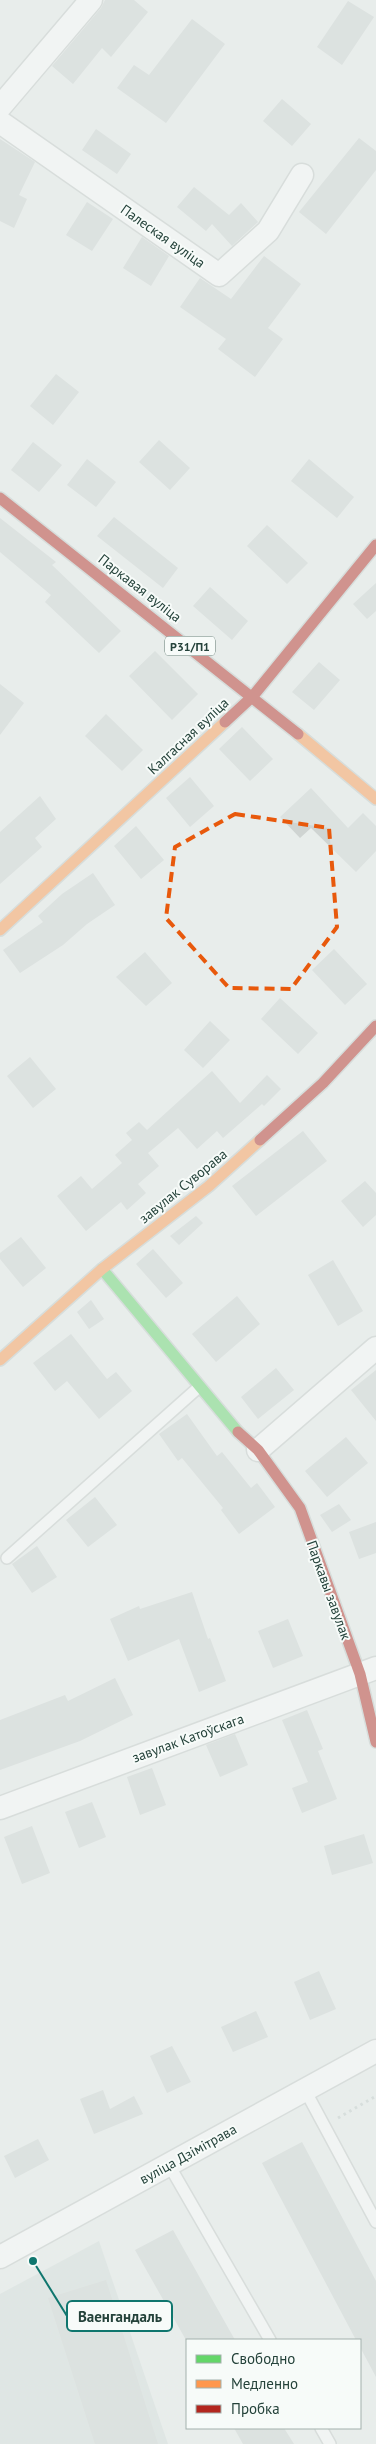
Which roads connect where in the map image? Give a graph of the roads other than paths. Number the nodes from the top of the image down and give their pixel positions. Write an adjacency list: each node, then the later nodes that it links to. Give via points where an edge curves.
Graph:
1 (91, 0): 2 (street)
2 (0, 107)
3 (0, 122): 4 (street, Палеская вуліца, via 218,275 268,231)
4 (302, 174)
5 (0, 498): 7 (street, Паркавая вуліца / Р31/П1)
6 (376, 545): 7 (street, Калгасная вуліца)
7 (253, 696): 8 (street, Паркавая вуліца / Р31/П1); 9 (street, Калгасная вуліца)
8 (376, 799)
9 (0, 930)
10 (376, 1026): 11 (street, завулак Суворава, via 323,1083 208,1186)
11 (102, 1269): 13 (street, завулак Суворава); 14 (street, Паркавы завулак)
12 (376, 1348): 15 (street)
13 (0, 1360)
14 (200, 1387): 15 (street, Паркавы завулак, via 232,1426); 16 (lane)
15 (258, 1450): 17 (street, Паркавы завулак, via 300,1508)
16 (7, 1558)
17 (368, 1671): 18 (street, Паркавы завулак); 19 (street, завулак Катоўскага)
18 (376, 1742)
19 (0, 1808)
20 (376, 2050): 21 (street, вуліца Дзімітрава)
21 (305, 2090): 22 (street, вуліца Дзімітрава); 23 (lane)
22 (169, 2164): 24 (street, вуліца Дзімітрава); 25 (lane)
23 (376, 2222)
24 (0, 2257)
25 (269, 2339)
26 (322, 2429): 27 (lane)
27 (330, 2444)

